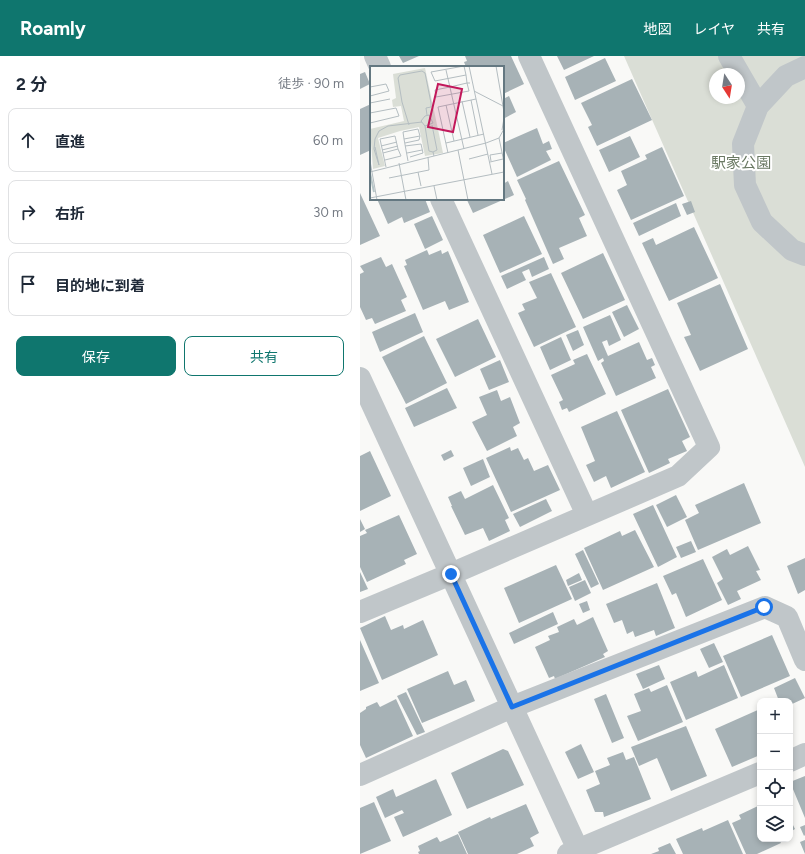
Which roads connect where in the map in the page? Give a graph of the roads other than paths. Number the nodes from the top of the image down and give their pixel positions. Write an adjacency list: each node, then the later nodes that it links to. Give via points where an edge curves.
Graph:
1 (375, 56): 4 (street)
2 (529, 56): 10 (street, via 709,447 678,476)
3 (729, 56): 6 (street)
4 (380, 66)
5 (805, 67): 6 (street, via 786,76)
6 (758, 106): 8 (street, via 743,144 745,186 762,222 792,250)
7 (441, 200): 10 (street)
8 (805, 255)
9 (360, 378): 11 (street)
10 (587, 515): 11 (street)
11 (451, 574): 12 (street); 14 (street)
12 (360, 612)
13 (805, 660): 14 (street, via 787,617 764,607)
14 (512, 707): 18 (street); 19 (street)
15 (805, 754): 16 (street)
16 (793, 760)
17 (757, 774): 19 (street)
18 (360, 775)
19 (575, 853)

